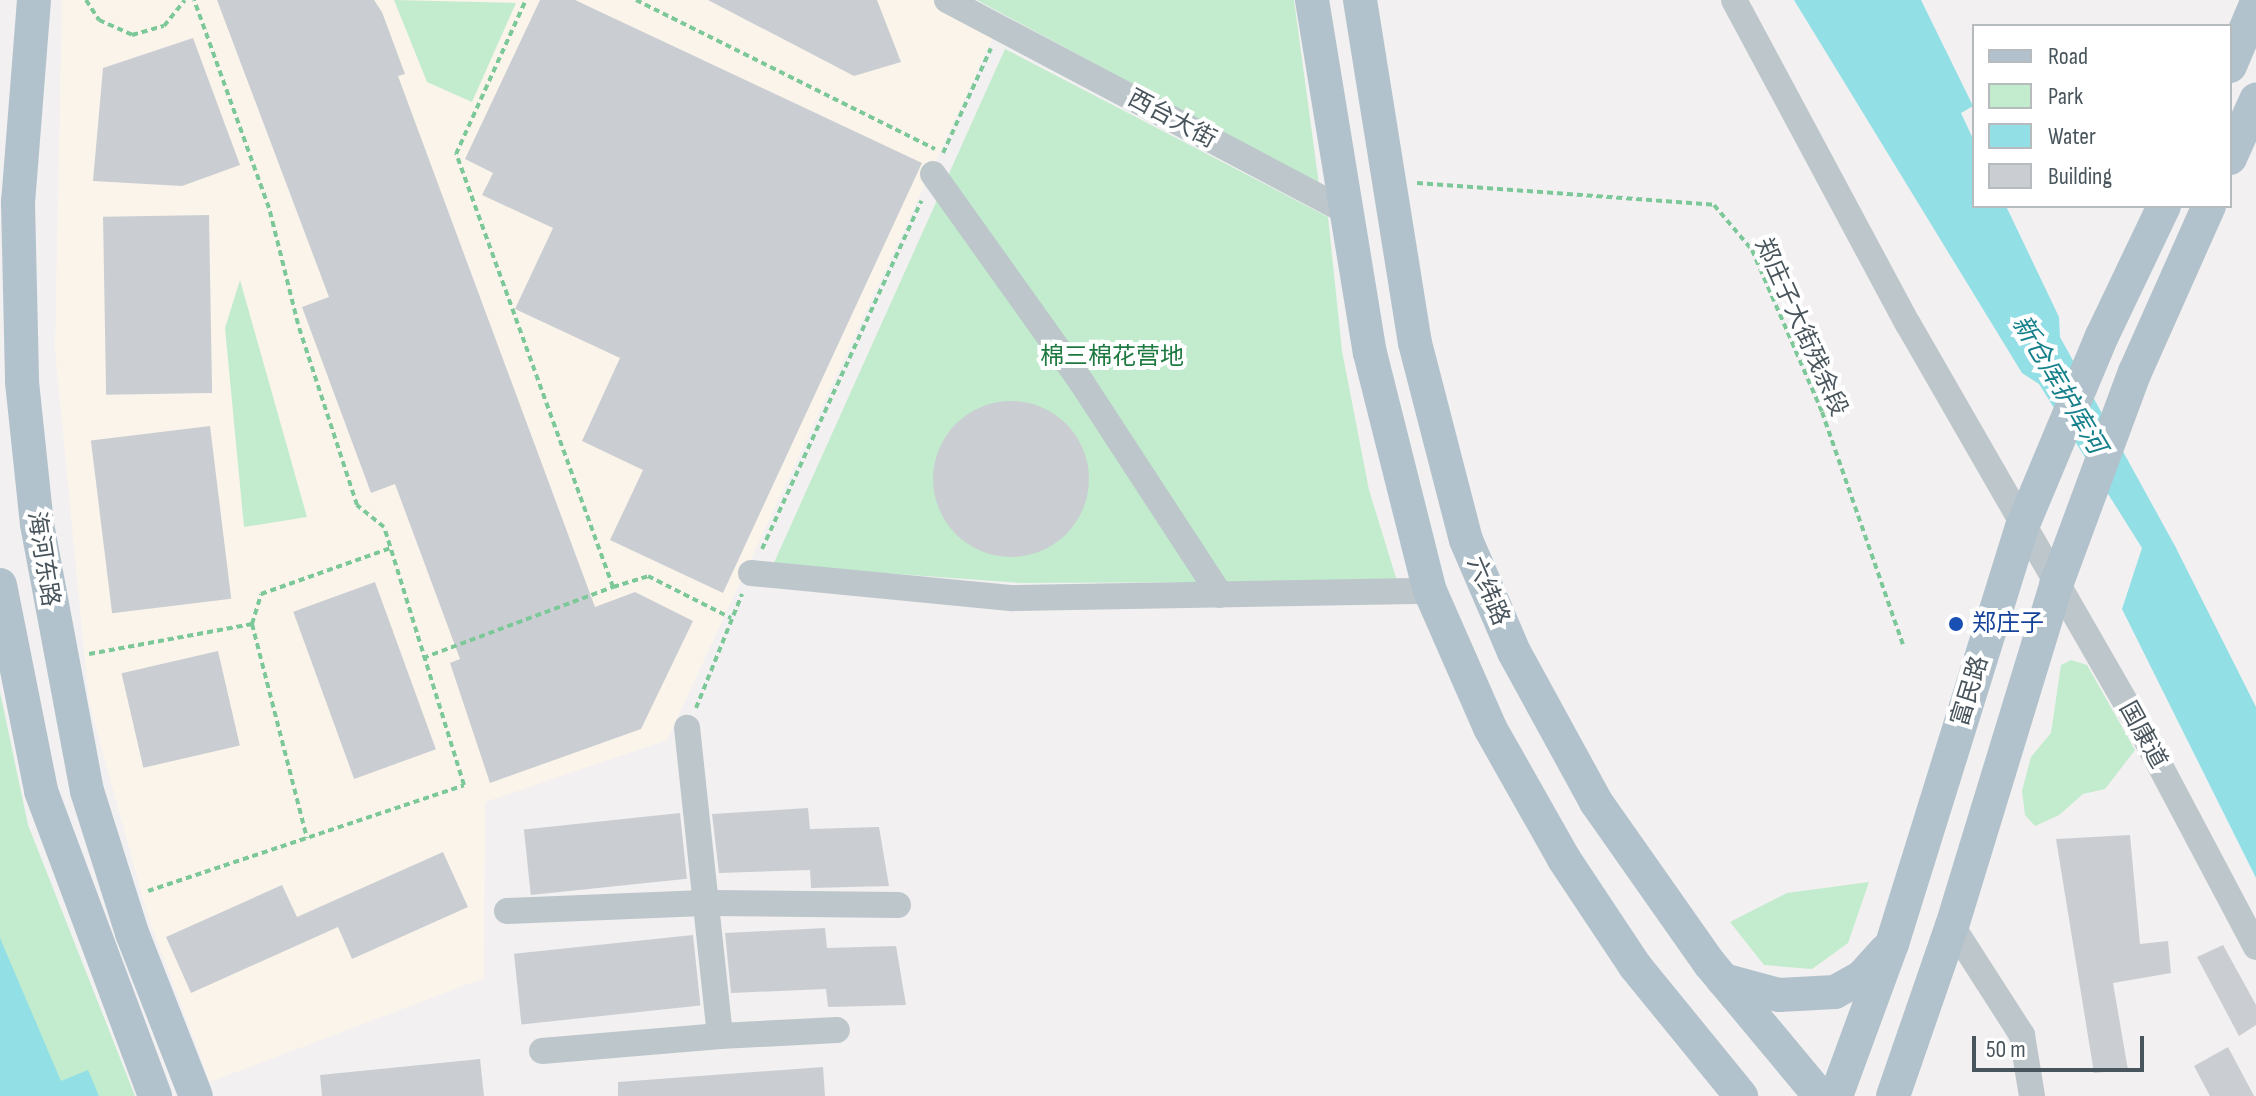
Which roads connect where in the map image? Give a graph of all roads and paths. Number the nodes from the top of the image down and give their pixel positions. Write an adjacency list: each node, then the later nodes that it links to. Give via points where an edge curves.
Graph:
1 (34, 0): 33 (main road, 海河东路, via 18,202 22,382)
2 (86, 0): 3 (path, via 99,20 132,35 164,26)
3 (185, 0)
4 (194, 0): 22 (path, via 269,208 298,324 357,505 384,527)
5 (526, 0): 26 (path, via 456,154)
6 (636, 0): 16 (path)
7 (947, 0): 12 (street, 西台大街)
8 (1312, 0): 20 (main road)
9 (1360, 0): 17 (main road, 六纬路)
10 (1734, 0): 21 (street, 国康道)
11 (2256, 4): 13 (main road)
12 (1000, 27): 16 (path); 20 (street, 西台大街)
13 (2232, 61)
14 (2256, 100): 15 (main road)
15 (2232, 154)
16 (938, 164): 23 (path); 28 (street)
17 (1387, 181): 31 (path, 郑庄子大街残余段, via 1714,205 1752,250 1822,412); 43 (main road, 六纬路, via 1415,343 1466,540 1514,652 1596,802)
18 (2163, 208): 21 (main road, 富民路, via 2102,336)
19 (2208, 208): 25 (main road, via 2135,372)
20 (1345, 211): 27 (main road, via 1370,353)
21 (2022, 527): 25 (street, 国康道); 41 (main road, 富民路)
22 (391, 548): 30 (path, via 261,594); 32 (path)
23 (751, 573): 28 (street, via 1013,598); 29 (path)
24 (0, 585): 47 (main road, 海河东路, via 41,791)
25 (2056, 585): 40 (main road); 42 (street, 国康道, via 2139,726)
26 (613, 587): 29 (path, via 648,576); 32 (path)
27 (1430, 591): 28 (street); 49 (main road, via 1490,728 1564,859 1635,966)
28 (1220, 595)
29 (731, 618): 34 (path)
30 (252, 624): 33 (path); 35 (path)
31 (1903, 644)
32 (423, 658): 35 (path, via 464,785)
33 (59, 660): 36 (main road, 海河东路, via 87,791)
34 (687, 728): 37 (street)
35 (307, 838): 36 (path)
36 (122, 900): 48 (main road, 海河东路)
37 (710, 903): 38 (street); 39 (street); 45 (street)
38 (898, 905)
39 (507, 911)
40 (1952, 926): 52 (main road); 53 (street, via 2022,1035)
41 (1892, 944): 43 (main road, via 1862,977 1835,992 1779,995); 51 (main road, 富民路)
42 (2256, 947)
43 (1723, 980): 50 (main road, 六纬路)
44 (837, 1030): 45 (street)
45 (720, 1036): 46 (street)
46 (542, 1051)
47 (155, 1096)
48 (196, 1096)
49 (1741, 1096)
50 (1820, 1096)
51 (1836, 1096)
52 (1893, 1096)
53 (2032, 1096)

